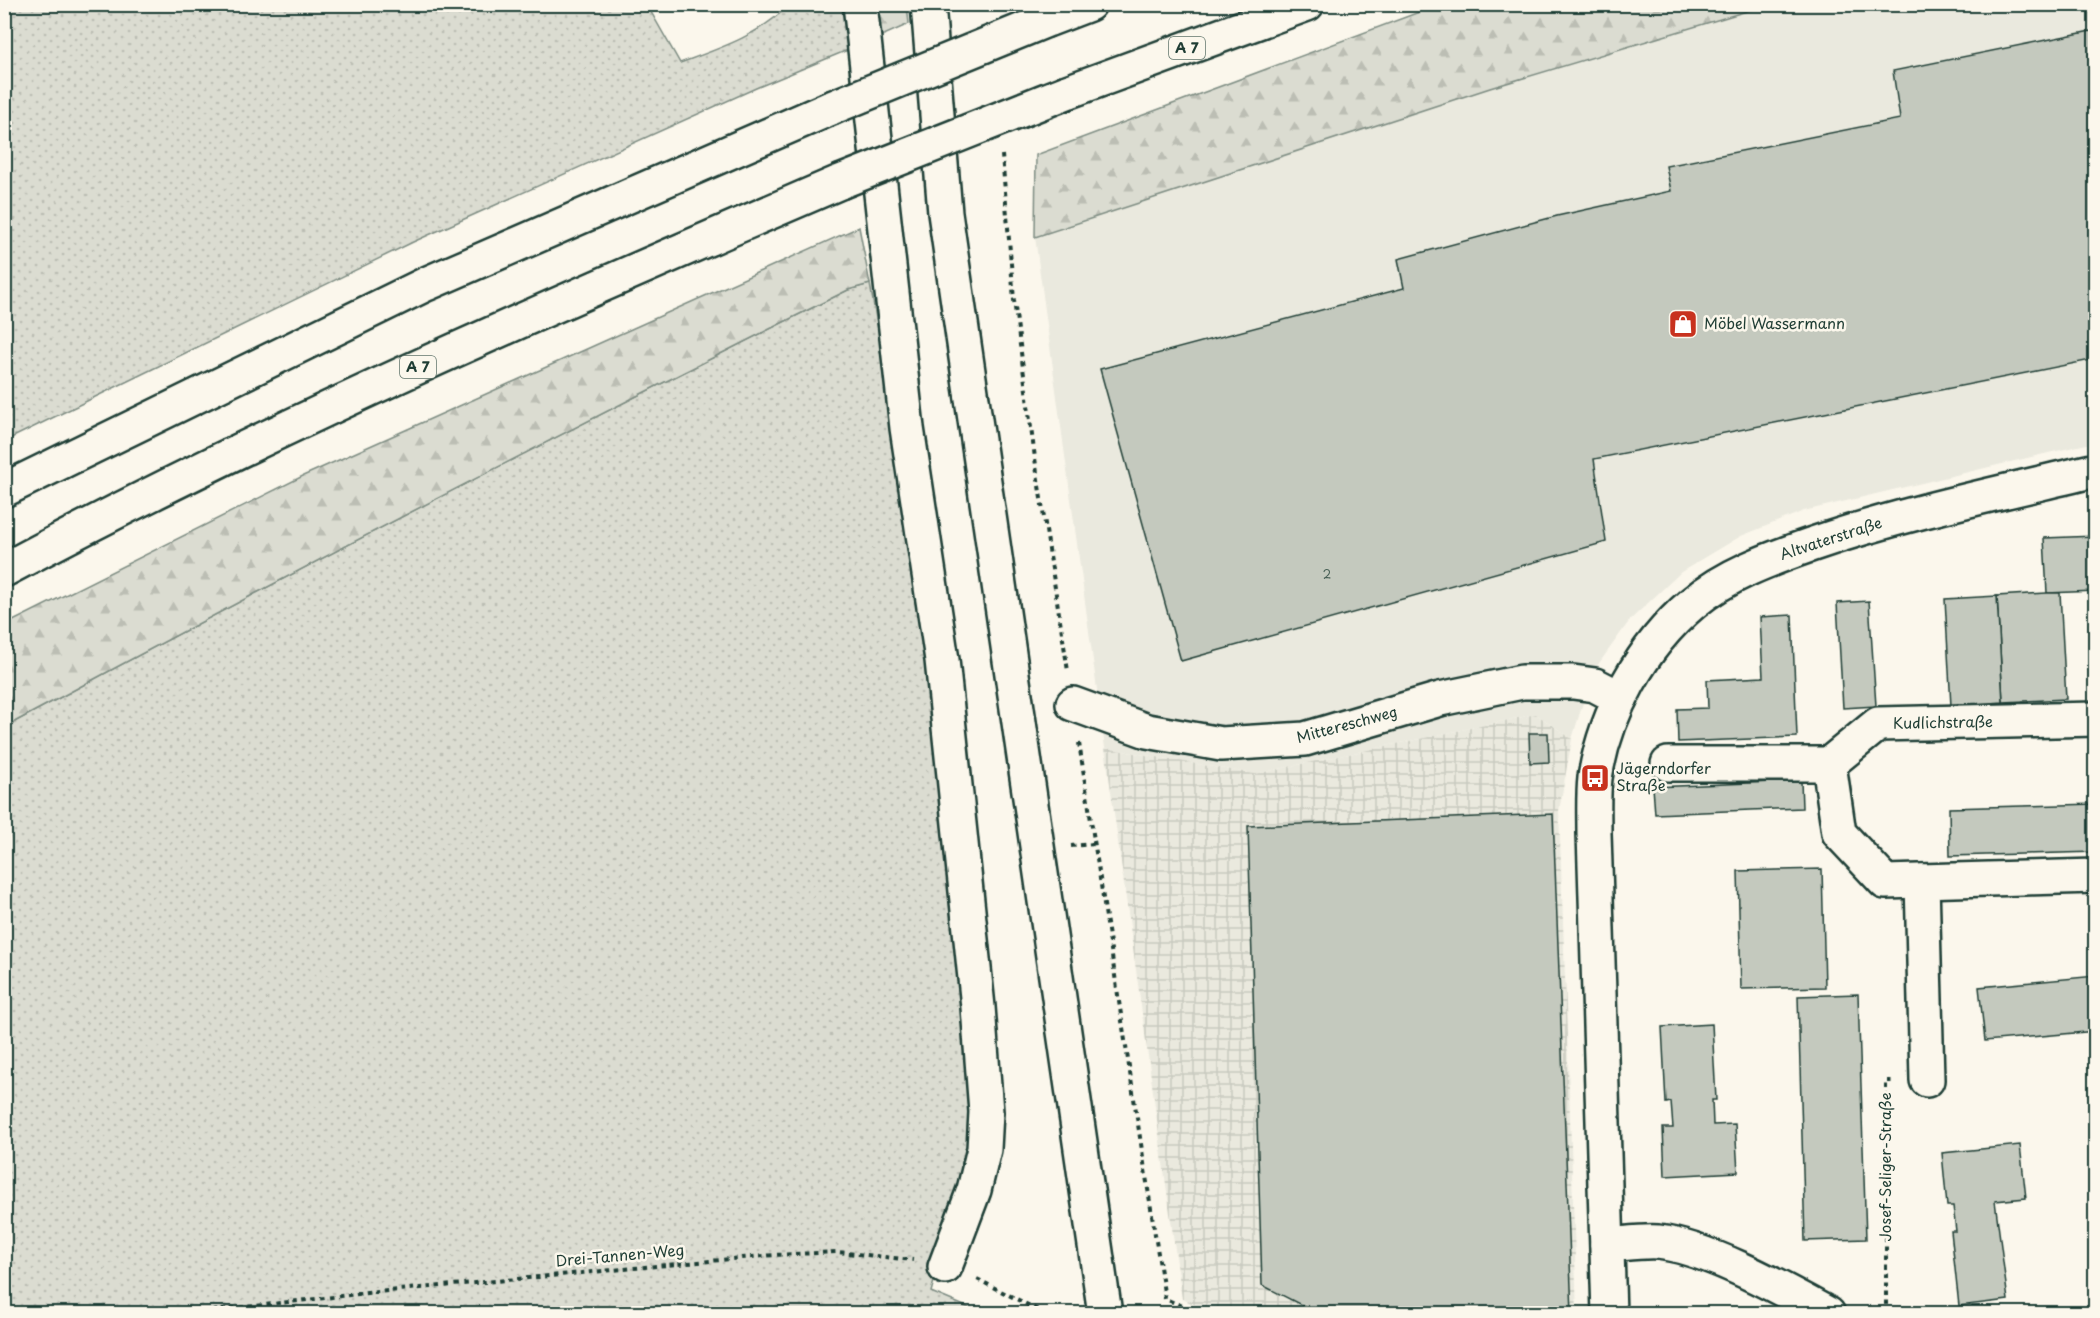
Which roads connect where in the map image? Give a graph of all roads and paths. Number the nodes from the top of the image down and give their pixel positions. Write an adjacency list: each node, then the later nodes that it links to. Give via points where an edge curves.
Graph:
1 (860, 4): 18 (main road, via 907,428 942,660 986,1112 984,1149 974,1190)
2 (928, 4): 21 (main road, via 945,213)
3 (1089, 4): 7 (main road, bridge, via 831,108 426,284)
4 (1307, 4): 8 (main road, A 7, bridge, via 1067,92 840,182 453,351 100,519)
5 (1014, 300): 10 (path)
6 (2096, 470): 9 (main road, Altvaterstraße, via 1854,530 1770,559 1694,602 1665,631)
7 (4, 490)
8 (4, 570)
9 (1620, 698): 10 (main road, Mittereschweg, via 1595,685 1522,682 1440,699 1305,739 1221,744 1147,731); 17 (main road, via 1596,778 1594,833)
10 (1073, 704): 22 (path, via 1165,1299)
11 (2096, 719): 13 (main road, Kudlichstraße, via 1878,724)
12 (1668, 764): 13 (main road)
13 (1829, 764): 15 (main road, via 1839,833 1885,882)
14 (2096, 876): 15 (main road)
15 (1922, 881): 16 (main road)
16 (1928, 1080): 25 (path, Josef-Seliger-Straße, via 1886,1081)
17 (1607, 1245): 23 (main road); 24 (main road, via 1656,1242 1689,1249)
18 (945, 1267): 19 (path, Drei-Tannen-Weg, via 838,1252 774,1255 402,1289); 20 (path, Drei-Tannen-Weg)
19 (186, 1314)
20 (1046, 1314)
21 (1105, 1314)
22 (1203, 1314)
23 (1609, 1314)
24 (1828, 1314)
25 (1886, 1314)

